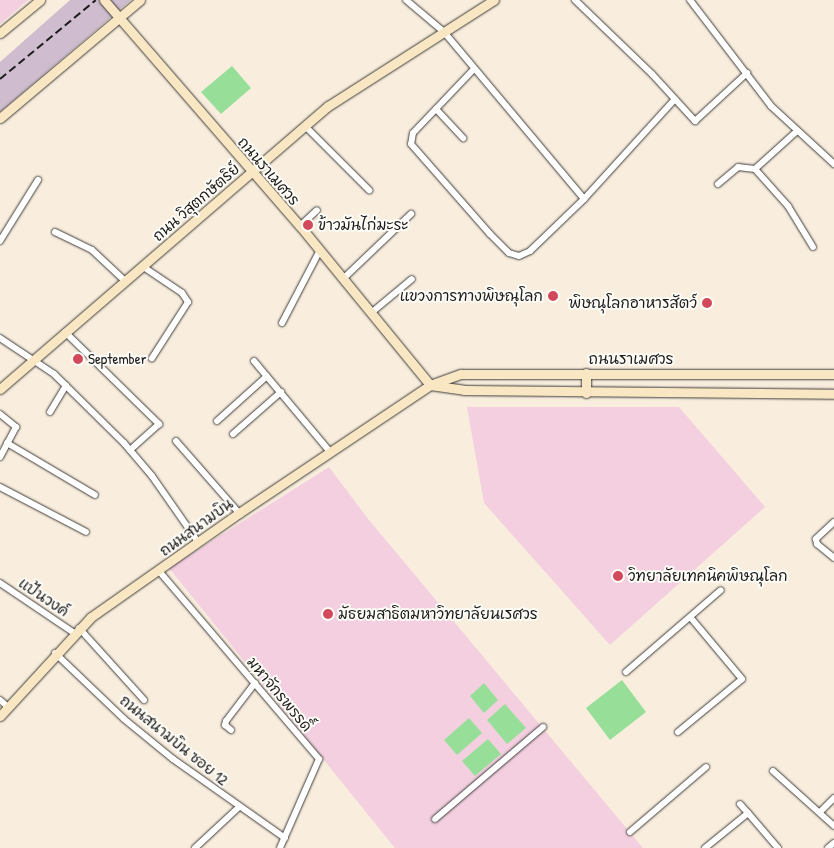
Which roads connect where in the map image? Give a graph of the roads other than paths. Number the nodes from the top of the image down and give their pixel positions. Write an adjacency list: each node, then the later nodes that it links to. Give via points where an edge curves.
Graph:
1 (40, 0): 10 (street)
2 (104, 0): 8 (street, ถนนราเมศวร)
3 (140, 0): 8 (street)
4 (406, 0): 9 (street)
5 (494, 0): 9 (street, ถนน วิสุตกษัตริย์)
6 (575, 0): 13 (street)
7 (690, 0): 12 (street)
8 (118, 18): 15 (street); 21 (street, ถนนราเมศวร)
9 (444, 32): 11 (street); 16 (street, ถนน วิสุตกษัตริย์, via 328,106)
10 (0, 33)
11 (473, 70): 14 (street); 25 (street)
12 (747, 73): 13 (street, via 695,121); 17 (street, via 771,106)
13 (675, 99): 25 (street)
14 (436, 109): 18 (street); 25 (street, via 413,133 411,144 509,253 519,256 530,251)
15 (0, 118)
16 (305, 126): 21 (street, ถนน วิสุตกษัตริย์); 24 (street)
17 (797, 131): 19 (street); 20 (street)
18 (463, 138)
19 (834, 163)
20 (756, 169): 23 (street, via 738,167); 31 (street, via 788,206)
21 (251, 172): 28 (street, ถนนราเมศวร); 33 (street, ถนน วิสุตกษัตริย์)
22 (38, 180): 30 (street)
23 (718, 184)
24 (369, 190)
25 (584, 199)
26 (317, 210): 28 (street)
27 (411, 214): 34 (street)
28 (300, 226): 32 (street, ถนนราเมศวร)
29 (55, 232): 36 (street, via 92,250)
30 (0, 241)
31 (813, 247)
32 (320, 250): 34 (street, ถนนราเมศวร); 38 (street)
33 (142, 266): 36 (street, ถนน วิสุตกษัตริย์); 41 (street, via 182,294 188,302)
34 (344, 278): 37 (street, ถนนราเมศวร)
35 (412, 279): 37 (street)
36 (125, 281): 39 (street, ถนน วิสุตกษัตริย์)
37 (371, 313): 48 (street, ถนนราเมศวร)
38 (282, 323)
39 (65, 332): 42 (street, ถนน วิสุตกษัตริย์); 59 (street, via 159,424)
40 (0, 338): 42 (street)
41 (152, 358)
42 (33, 361): 47 (street); 49 (street, ถนน วิสุตกษัตริย์)
43 (254, 361): 46 (street)
44 (586, 373): 45 (street, ถนนราเมศวร); 48 (street, ถนนราเมศวร, via 461,374); 51 (street)
45 (834, 374)
46 (267, 376): 50 (street); 55 (street)
47 (66, 385): 53 (street); 59 (street)
48 (430, 385): 51 (street, via 464,390); 60 (street, ถนนสนามบิน)
49 (0, 389)
50 (280, 392): 56 (street); 60 (street)
51 (586, 393): 52 (street)
52 (834, 394)
53 (50, 412)
54 (0, 414): 58 (street, via 16,427)
55 (217, 420)
56 (233, 434)
57 (176, 441): 64 (street)
58 (8, 443): 61 (street); 63 (street)
59 (130, 450): 67 (street)
60 (330, 452): 64 (street, ถนนสนามบิน)
61 (0, 457)
62 (0, 487): 66 (street)
63 (95, 495)
64 (239, 513): 67 (street, ถนนสนามบิน)
65 (834, 522): 68 (street, via 816,539 817,544)
66 (86, 532)
67 (198, 542): 69 (street, ถนนสนามบิน)
68 (834, 558)
69 (159, 571): 73 (street, ถนนสนามบิน, via 109,603); 76 (street, มหาจักรพรรดิ์)
70 (0, 583): 73 (street, แป้นวงค์)
71 (721, 590): 72 (street)
72 (691, 618): 75 (street); 83 (street, via 742,680)
73 (77, 630): 74 (street, ถนนสนามบิน); 78 (street, แป้นวงค์)
74 (55, 652): 79 (street, ถนนสนามบิน); 88 (street, ถนนสนามบิน ซอย 12, via 124,719)
75 (626, 672)
76 (255, 683): 82 (street, via 226,721 225,725); 94 (street, มหาจักรพรรดิ์, via 319,759)
77 (0, 700): 79 (street)
78 (144, 700)
79 (8, 707): 80 (street, ถนนสนามบิน)
80 (0, 716)
81 (543, 727): 91 (street)
82 (231, 730)
83 (678, 732)
84 (706, 767): 93 (street)
85 (773, 771): 89 (street)
86 (834, 798): 89 (street)
87 (740, 804): 90 (street)
88 (239, 807): 94 (street, ถนนสนามบิน ซอย 12); 96 (street)
89 (820, 812): 92 (street)
90 (748, 813): 98 (street); 99 (street)
91 (435, 819)
92 (834, 826)
93 (630, 832)
94 (286, 838): 97 (street, มหาจักรพรรดิ์)
95 (834, 843): 100 (street)
96 (195, 848)
97 (281, 848)
98 (705, 848)
99 (778, 848)
100 (828, 848)

